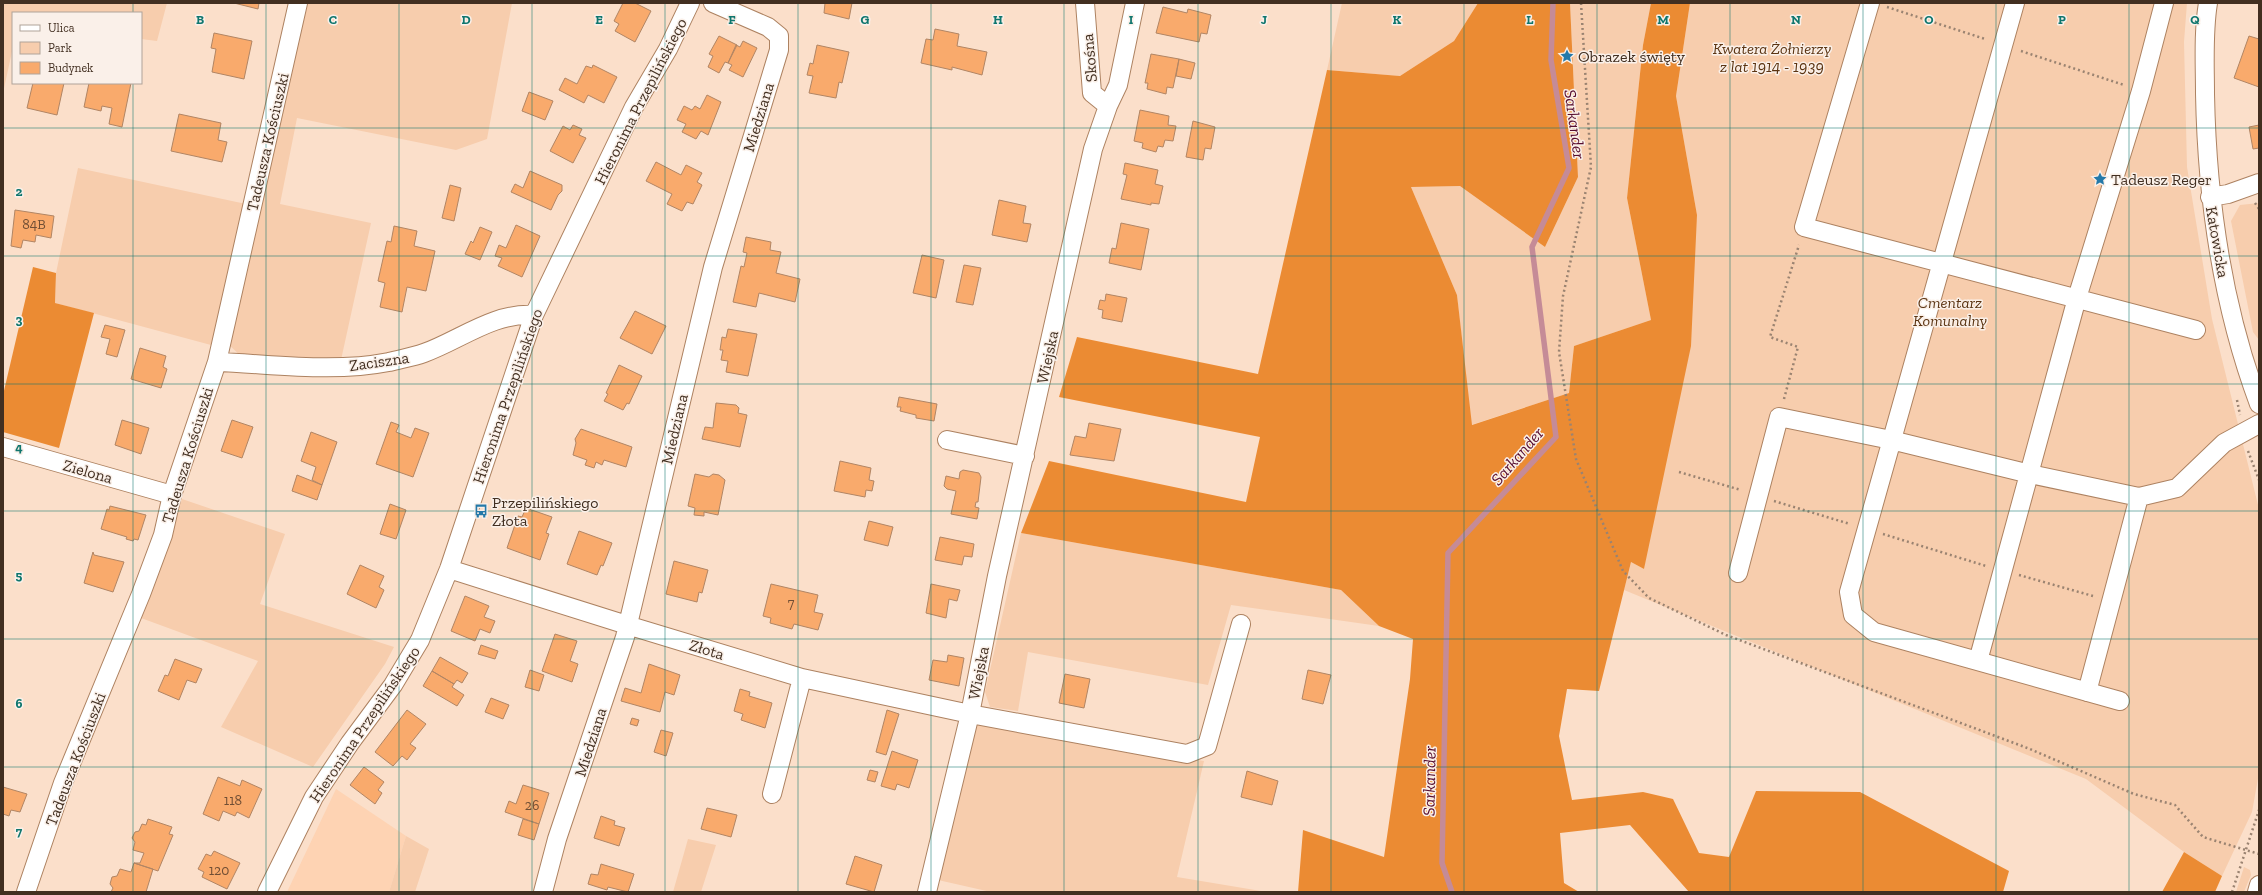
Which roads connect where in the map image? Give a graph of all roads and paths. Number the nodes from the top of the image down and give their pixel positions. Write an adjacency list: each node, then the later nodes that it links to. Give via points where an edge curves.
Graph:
1 (298, 3): 19 (street, Tadeusza Kościuszki)
2 (690, 3): 17 (street, Hieronima Przepilińskiego, via 668,49 634,107)
3 (713, 3): 39 (street, Miedziana, via 768,27 779,36 779,50 713,267)
4 (1085, 3): 11 (street, Skośna, via 1092,93)
5 (1135, 3): 11 (street, Wiejska, via 1118,84)
6 (1581, 3): 47 (path, via 1591,167 1563,296 1559,352 1576,459 1622,571 1649,598 1726,635 2030,749 2134,794 2175,805 2203,838)
7 (1870, 3): 14 (street)
8 (2015, 3): 15 (street)
9 (2164, 3): 16 (street, via 2141,91)
10 (2208, 3): 13 (street, Katowicka, via 2205,49)
11 (1108, 106): 27 (street, Wiejska, via 1093,149)
12 (2259, 183): 13 (street, via 2228,194)
13 (2210, 196): 20 (street, Katowicka, via 2233,324)
14 (1804, 227): 15 (street); 22 (path, via 1770,337 1798,347)
15 (1941, 264): 16 (street); 25 (street)
16 (2077, 298): 18 (street); 29 (street)
17 (534, 315): 19 (street, Zaciszna, via 519,314 505,318 424,354 387,362 323,368); 34 (street, Hieronima Przepilińskiego)
18 (2196, 330)
19 (217, 362): 30 (street, Tadeusza Kościuszki)
20 (2252, 367): 21 (street, Katowicka)
21 (2259, 404)
22 (1779, 418): 25 (street); 31 (street)
23 (2259, 424): 32 (street, via 2224,443 2177,488)
24 (947, 440): 27 (street)
25 (1891, 440): 29 (street); 33 (street)
26 (3, 447): 30 (street, Zielona)
27 (1025, 456): 44 (street, Wiejska, via 997,576)
28 (1679, 472): 31 (path)
29 (2030, 474): 32 (street); 35 (street)
30 (172, 495): 50 (street, Tadeusza Kościuszki, via 163,535 64,783)
31 (1758, 496): 33 (path); 36 (street)
32 (2139, 497): 37 (street)
33 (1866, 529): 35 (path); 40 (street, via 1849,592 1852,615 1874,632)
34 (449, 569): 39 (street, Złota); 51 (street, Hieronima Przepilińskiego, via 420,640 407,663 314,797)
35 (2003, 571): 37 (path); 40 (street)
36 (1738, 573)
37 (2111, 601): 42 (street)
38 (1241, 624): 44 (street, Wiejska, via 1207,746 1187,754)
39 (627, 626): 41 (street, Złota); 52 (street, Miedziana)
40 (1978, 661): 42 (street)
41 (802, 678): 44 (street, Złota); 45 (street)
42 (2087, 692): 43 (street)
43 (2120, 701)
44 (970, 714): 53 (street, Wiejska)
45 (772, 794)
46 (2259, 810): 47 (path)
47 (2246, 850): 48 (path); 54 (path)
48 (2259, 854)
49 (2259, 885): 55 (street)
50 (26, 892)
51 (267, 892)
52 (542, 892)
53 (927, 892)
54 (2232, 892)
55 (2257, 892)

